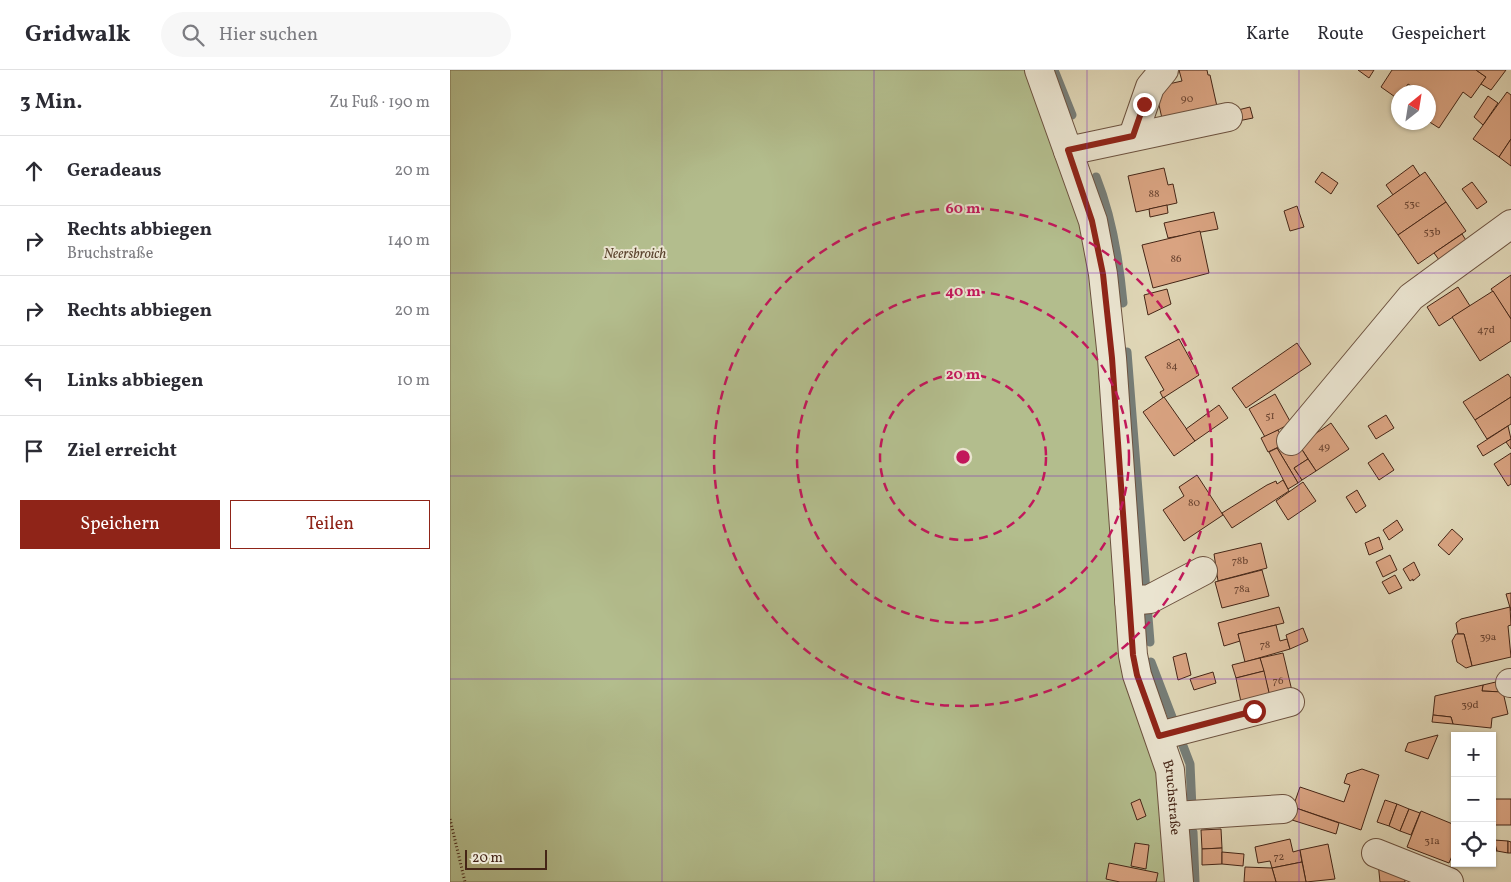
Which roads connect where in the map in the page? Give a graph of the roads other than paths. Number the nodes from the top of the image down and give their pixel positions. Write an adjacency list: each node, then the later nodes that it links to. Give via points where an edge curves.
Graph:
1 (1039, 70): 5 (street, Bruchstraße)
2 (1164, 70): 4 (street, via 1150,88)
3 (1228, 117): 4 (street)
4 (1133, 136): 5 (street)
5 (1081, 147): 9 (street, Bruchstraße, via 1103,274)
6 (1511, 224): 7 (street, via 1411,297)
7 (1291, 441)
8 (1203, 571): 9 (street)
9 (1140, 600): 11 (street, Bruchstraße, via 1135,667)
10 (1290, 702): 11 (street)
11 (1170, 733): 13 (street, Bruchstraße, via 1170,770)
12 (1284, 809): 13 (street)
13 (1187, 815): 16 (street, Bruchstraße)
14 (1376, 853): 15 (street)
15 (1445, 881)
16 (1179, 882)

